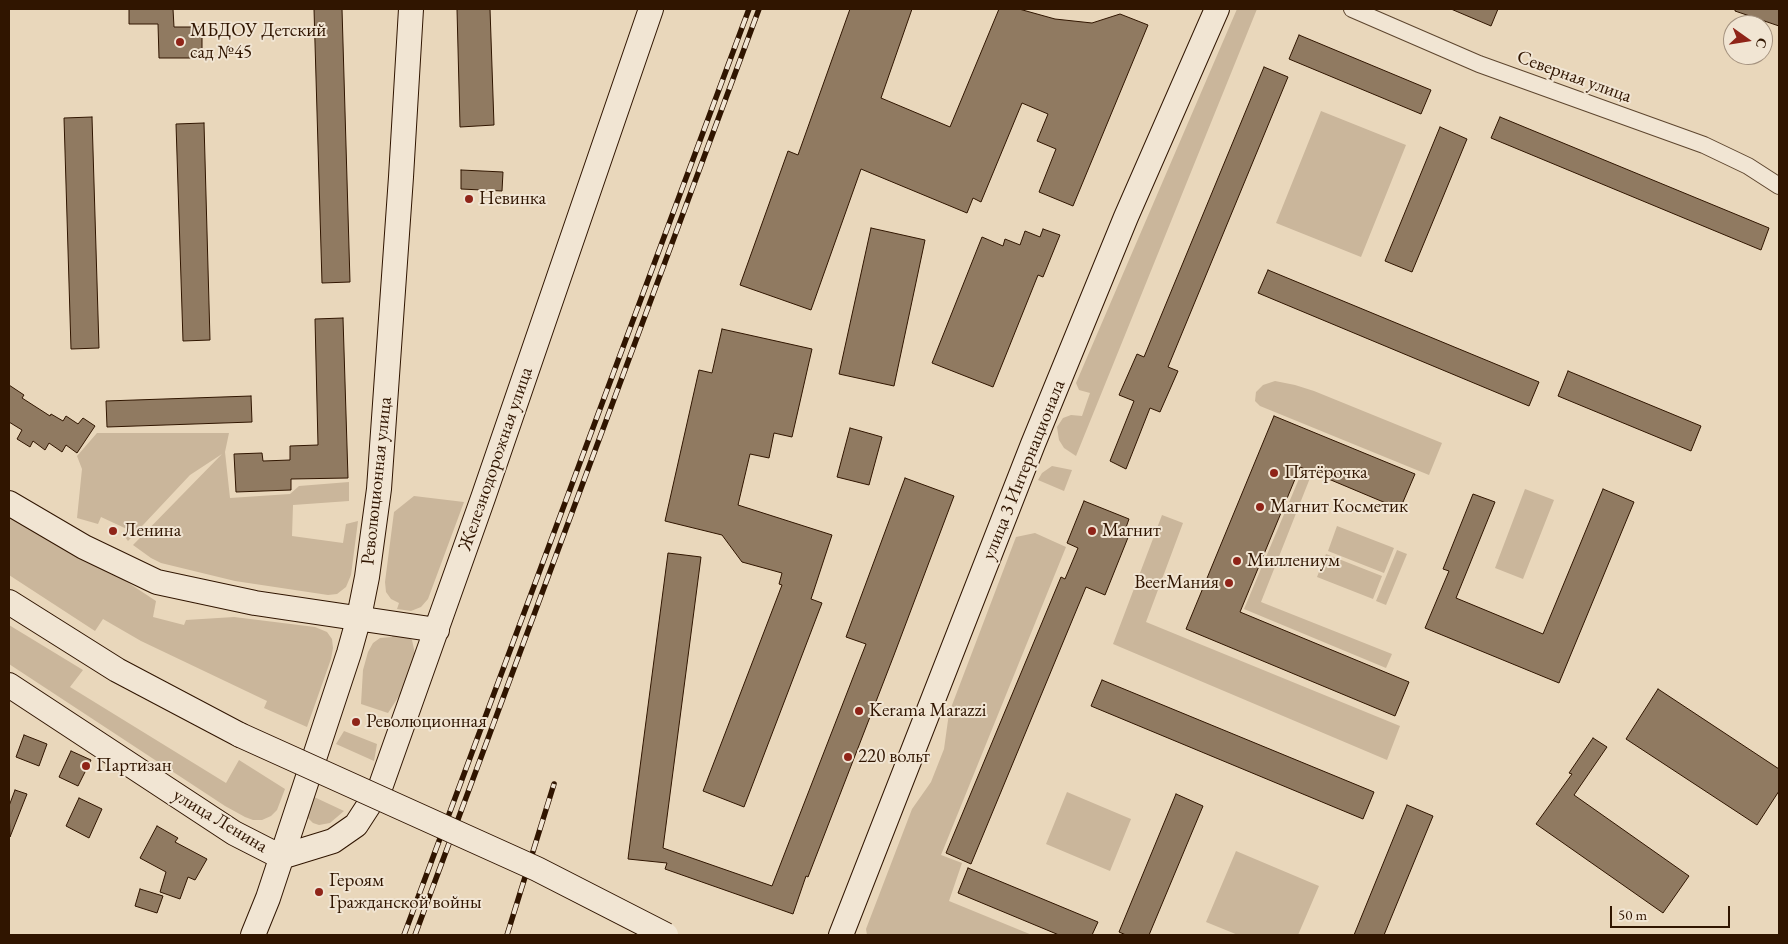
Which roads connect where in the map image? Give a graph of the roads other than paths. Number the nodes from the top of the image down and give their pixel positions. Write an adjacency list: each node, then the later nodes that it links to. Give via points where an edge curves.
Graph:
1 (411, 9): 8 (main road, Революционная улица, via 379,489)
2 (651, 9): 9 (main road, Железнодорожная улица)
3 (1217, 9): 14 (main road, улица 3 Интернационала, via 1126,217 1033,444)
4 (1352, 9): 5 (street, Северная улица, via 1479,64 1704,145 1748,166)
5 (1779, 186)
6 (9, 503): 8 (main road, via 84,547 157,582 255,603)
7 (9, 602): 13 (main road, bridge, via 117,670 240,735 537,869)
8 (359, 617): 9 (main road); 11 (main road, Революционная улица)
9 (437, 630): 11 (main road, Железнодорожная улица, via 380,788 356,825 333,841)
10 (9, 685): 11 (main road, улица Ленина, via 234,833)
11 (281, 857): 12 (main road, Революционная улица)
12 (253, 935)
13 (666, 935)
14 (841, 935)

